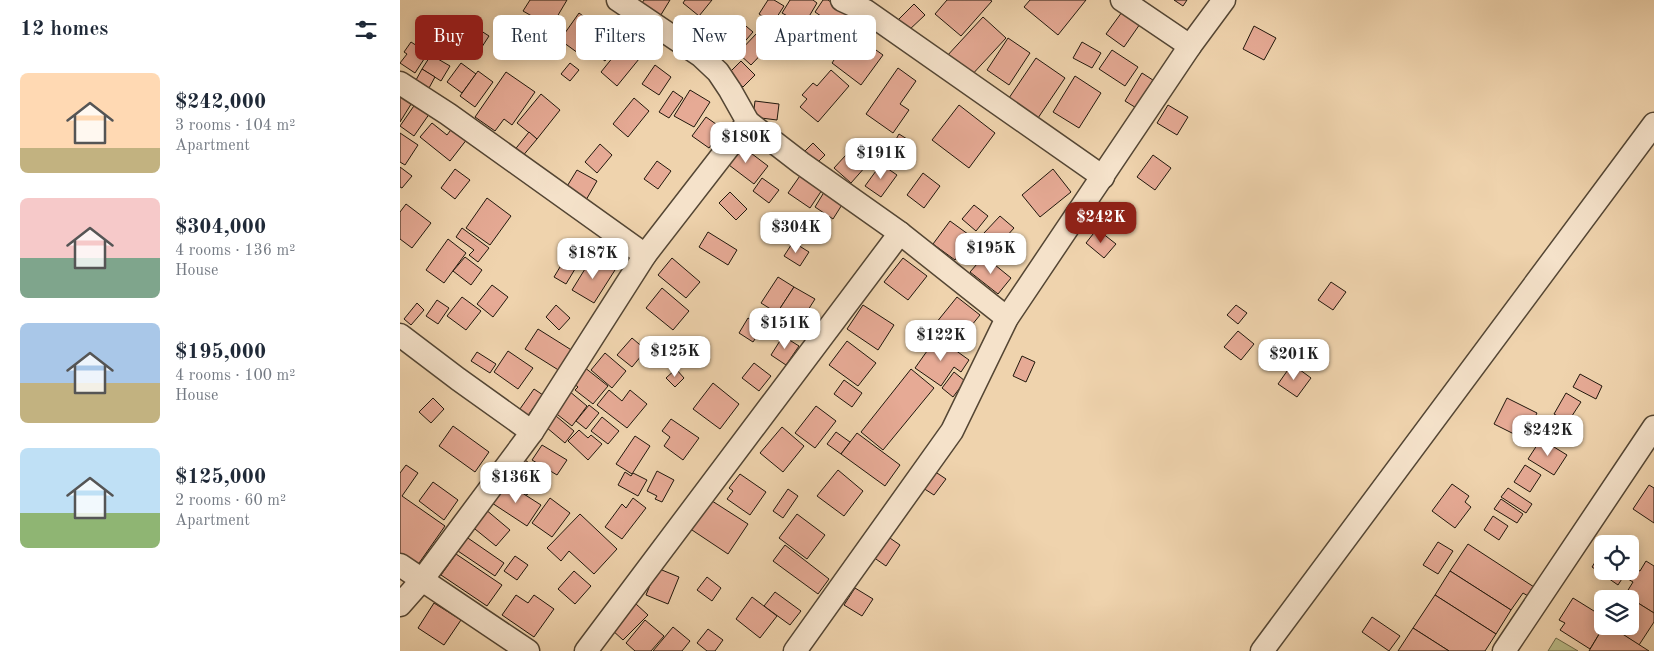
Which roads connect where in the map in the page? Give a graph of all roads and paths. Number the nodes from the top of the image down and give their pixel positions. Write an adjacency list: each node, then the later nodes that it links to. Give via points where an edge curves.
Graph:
1 (618, 0): 8 (street, via 701,56 718,72)
2 (842, 0): 5 (street)
3 (1122, 0): 6 (street)
4 (1224, 0): 6 (street)
5 (869, 5): 10 (street)
6 (1190, 46): 10 (street)
7 (400, 83): 12 (street)
8 (748, 122): 11 (street); 12 (street)
9 (1654, 124): 23 (street)
10 (1103, 177): 13 (street)
11 (900, 233): 13 (street); 21 (street)
12 (644, 255): 16 (street)
13 (1007, 318): 22 (street, via 952,431)
14 (400, 334): 16 (street)
15 (1654, 427): 24 (street)
16 (532, 432): 18 (street)
17 (400, 565): 18 (street)
18 (422, 580): 19 (street); 20 (street)
19 (400, 605)
20 (528, 651)
21 (586, 651)
22 (795, 651)
23 (1262, 651)
24 (1504, 651)

